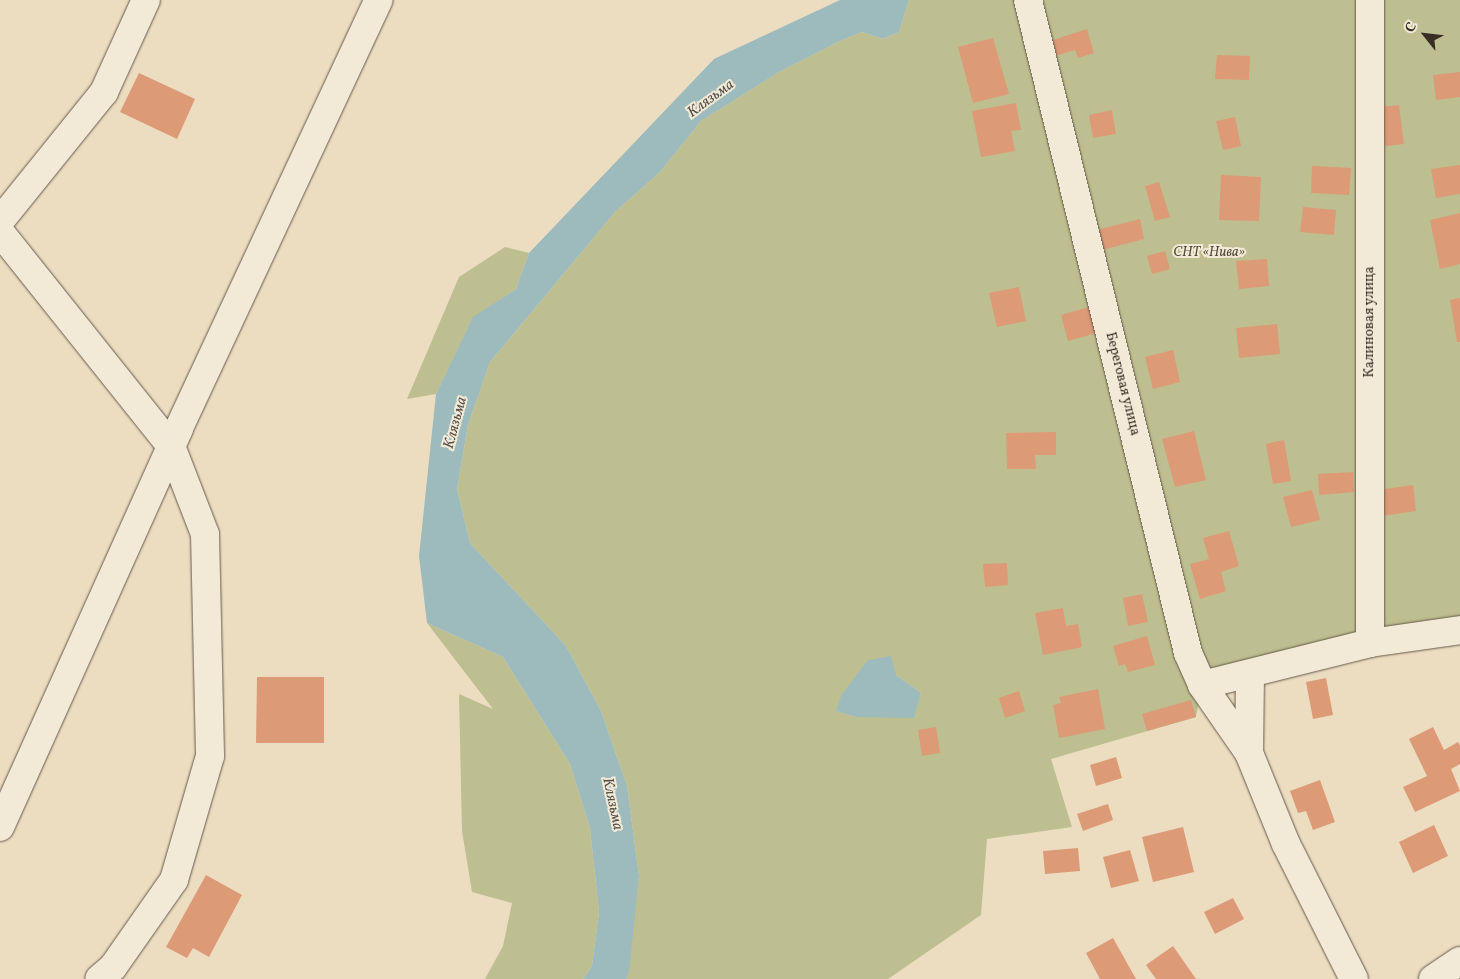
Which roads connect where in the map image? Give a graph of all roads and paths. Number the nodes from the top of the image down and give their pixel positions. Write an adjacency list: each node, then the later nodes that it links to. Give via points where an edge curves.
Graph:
1 (146, 0): 5 (street, via 104,92)
2 (379, 0): 7 (street)
3 (1028, 0): 11 (street, Береговая улица, via 1188,653)
4 (1370, 0): 9 (street, Калиновая улица)
5 (0, 221)
6 (0, 232): 7 (street)
7 (171, 446): 13 (street); 15 (street, via 205,534 210,756 174,880 113,967)
8 (1460, 630): 9 (street)
9 (1370, 643): 10 (street)
10 (1250, 674): 11 (street); 12 (street)
11 (1202, 685): 12 (street, Береговая улица)
12 (1249, 754): 16 (street, via 1286,844)
13 (0, 827)
14 (1460, 961): 17 (street)
15 (99, 979)
16 (1354, 979)
17 (1433, 979)

